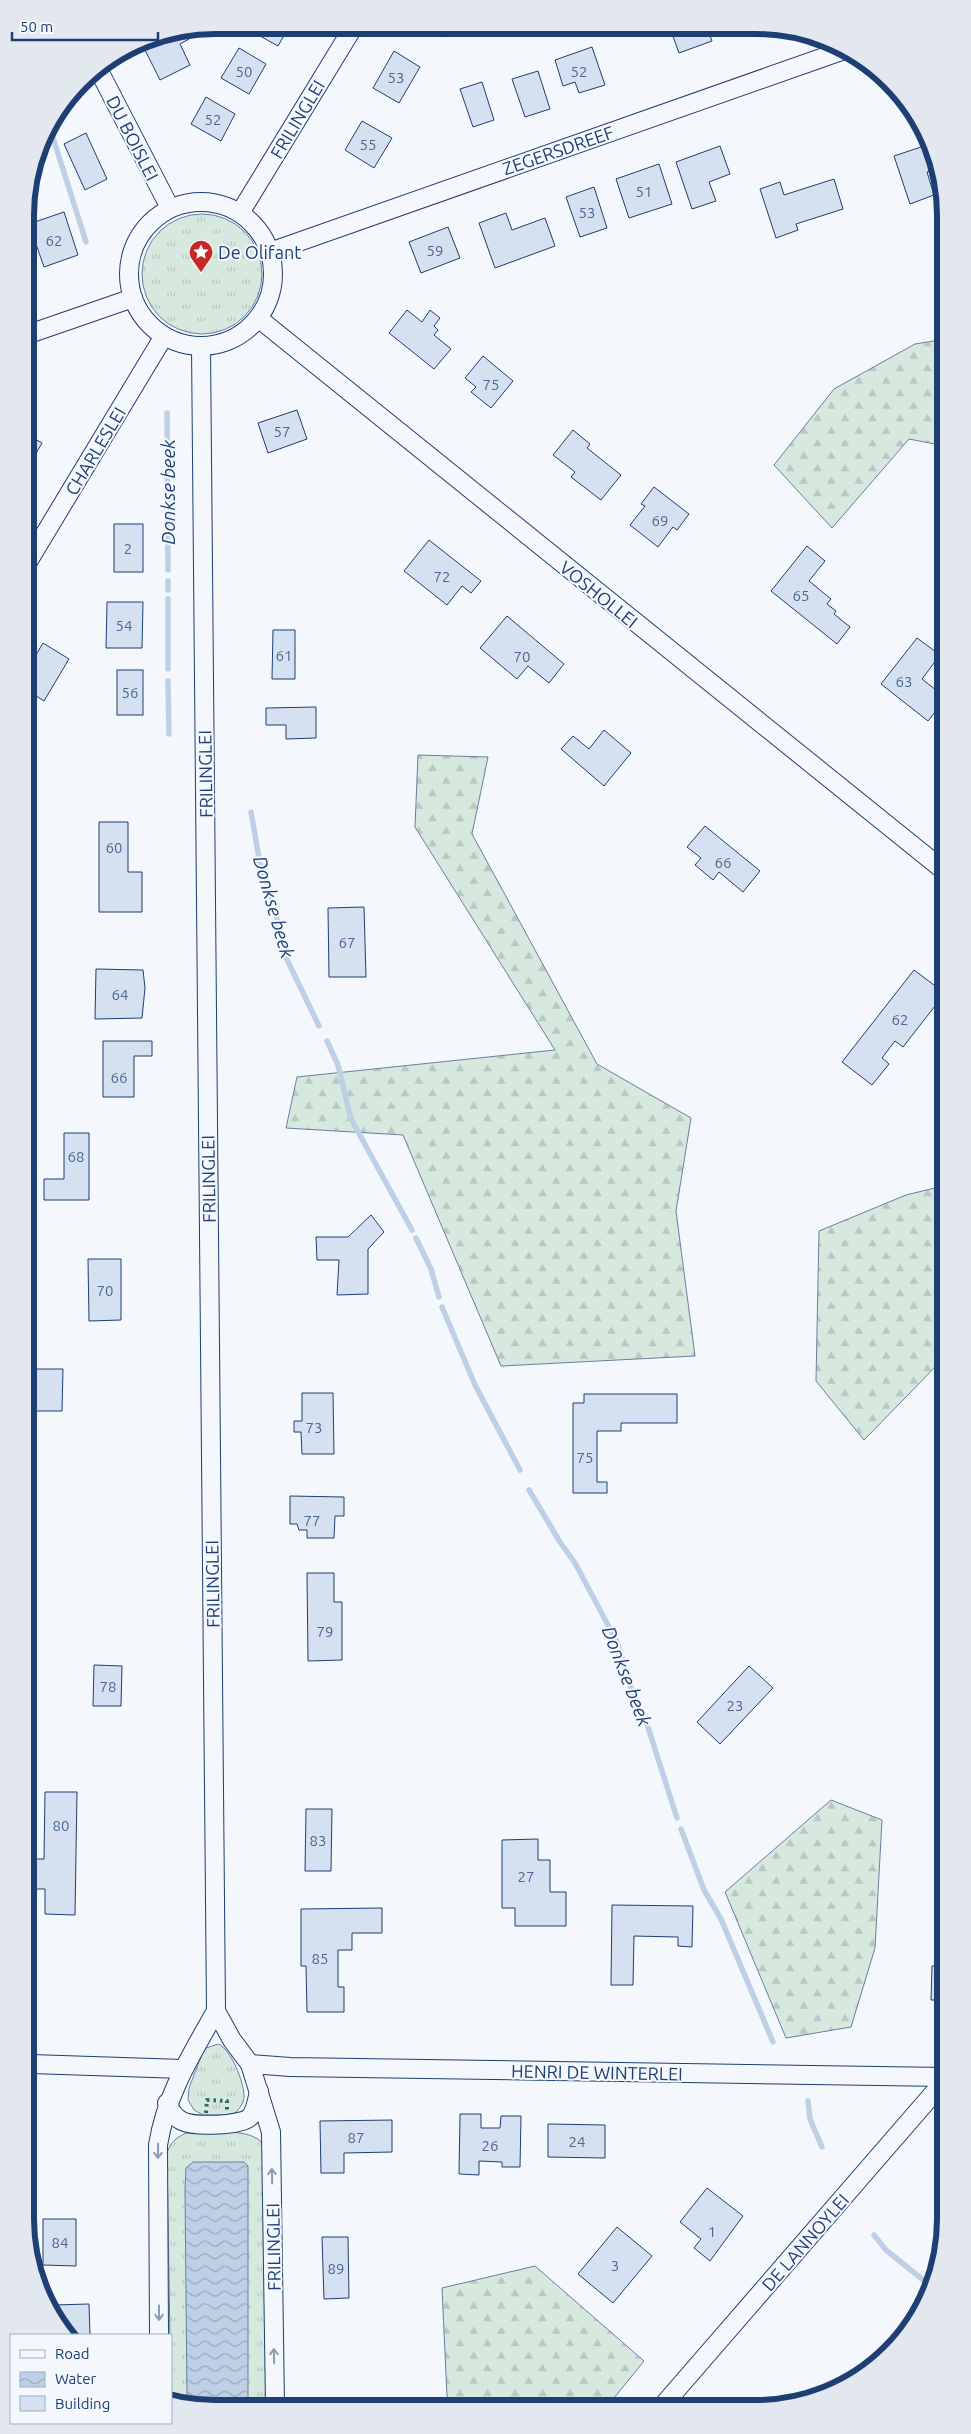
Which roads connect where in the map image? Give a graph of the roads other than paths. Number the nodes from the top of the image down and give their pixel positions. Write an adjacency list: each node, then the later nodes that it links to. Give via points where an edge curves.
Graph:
1 (349, 34): 5 (street, FRILINGLEI)
2 (837, 53): 6 (street, ZEGERSDREEF)
3 (101, 73): 4 (street, DU BOISLEI)
4 (170, 208): 5 (street, via 194,201 218,203); 7 (street, via 148,224 134,246 128,272)
5 (240, 213): 6 (street, via 259,230)
6 (270, 252): 8 (street, via 274,275 269,299)
7 (133, 298): 9 (street); 10 (street, via 145,320)
8 (258, 318): 11 (street, via 242,334 222,343); 13 (street, VOSHOLLEI)
9 (34, 332)
10 (164, 336): 11 (street, via 181,344); 12 (street, CHARLESLEI)
11 (201, 346): 14 (street, FRILINGLEI)
12 (34, 552)
13 (937, 865)
14 (216, 2011): 16 (street, FRILINGLEI); 17 (street)
15 (34, 2064): 17 (street)
16 (250, 2064): 18 (street, HENRI DE WINTERLEI); 20 (street, FRILINGLEI)
17 (182, 2069): 21 (street)
18 (937, 2078)
19 (937, 2087): 24 (street, DE LANNOYLEI)
20 (259, 2091): 21 (street, via 254,2110 240,2123 183,2122 174,2116); 23 (street, FRILINGLEI, one-way to 20, via 271,2132)
21 (167, 2103): 22 (street, one-way to 22, via 158,2145)
22 (159, 2334)
23 (275, 2400)
24 (668, 2400)

